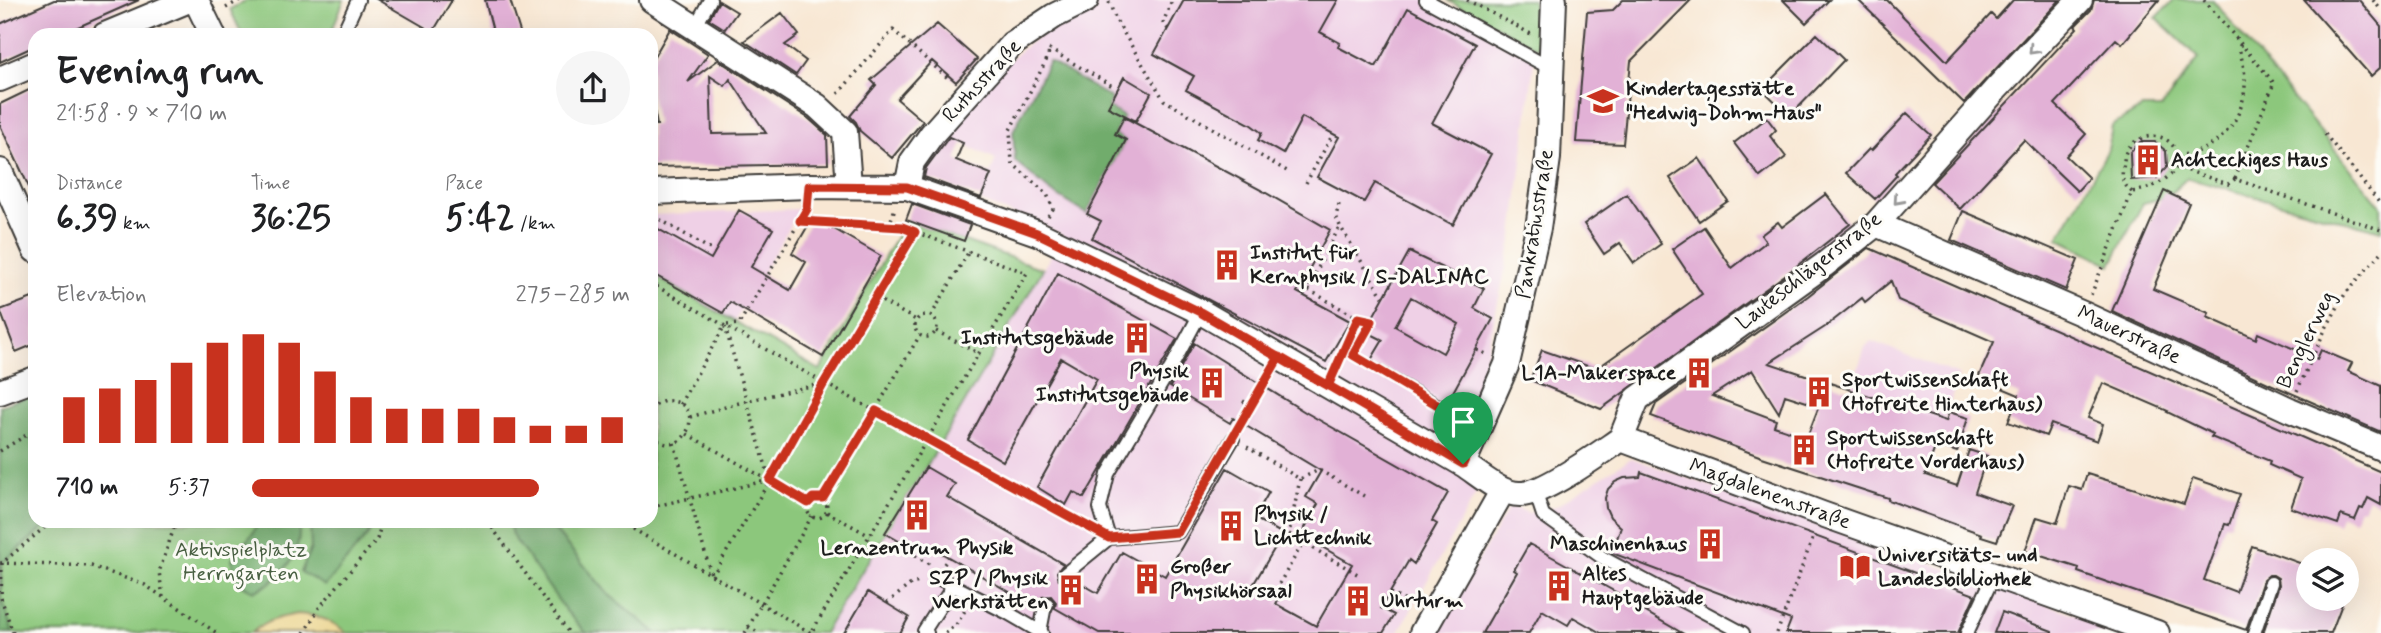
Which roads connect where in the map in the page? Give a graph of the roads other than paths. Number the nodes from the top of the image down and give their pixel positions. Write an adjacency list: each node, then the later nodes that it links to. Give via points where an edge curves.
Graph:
1 (189, 0): 11 (street)
2 (196, 0): 12 (street)
3 (358, 0): 13 (lane)
4 (652, 0): 10 (street)
5 (710, 0): 10 (lane)
6 (1086, 0): 19 (street, Ruthsstraße, via 1012,44 932,134 912,162)
7 (1426, 0): 14 (lane)
8 (1555, 0): 14 (street, Pankratiusstraße)
9 (2080, 0): 21 (street, Lauteschlägerstraße, one-way to 21)
10 (695, 27): 18 (street, via 822,111 845,132)
11 (122, 28)
12 (210, 28)
13 (345, 28)
14 (1551, 56): 29 (street, Pankratiusstraße, via 1548,158 1538,228 1507,363)
15 (28, 67): 16 (street)
16 (0, 79)
17 (0, 171): 22 (street)
18 (849, 186): 19 (street); 20 (street)
19 (907, 187): 23 (street, via 1037,233)
20 (658, 202)
21 (1876, 224): 27 (street, Lauteschlägerstraße, via 1637,399); 28 (street, Mauerstraße)
22 (28, 234)
23 (1200, 312): 29 (street); 32 (lane, via 1108,474 1100,508)
24 (28, 382): 25 (street)
25 (0, 392)
26 (1233, 439): 32 (lane, via 1178,532)
27 (1621, 439): 31 (street); 34 (street, Magdalenenstraße)
28 (2381, 448)
29 (1463, 464): 30 (street)
30 (1503, 489): 31 (street, via 1520,495); 41 (street)
31 (1535, 491): 42 (lane, via 1543,515 1603,558)
32 (1109, 538): 33 (lane)
33 (1065, 574)
34 (1994, 576): 43 (lane); 44 (street, Magdalenenstraße)
35 (936, 577): 37 (lane)
36 (2271, 583): 45 (lane)
37 (953, 586): 39 (lane); 40 (lane, via 924,631)
38 (1048, 604): 39 (lane)
39 (1041, 632)
40 (928, 633)
41 (1422, 633)
42 (1743, 633)
43 (1967, 633)
44 (2157, 633)
45 (2254, 633)

